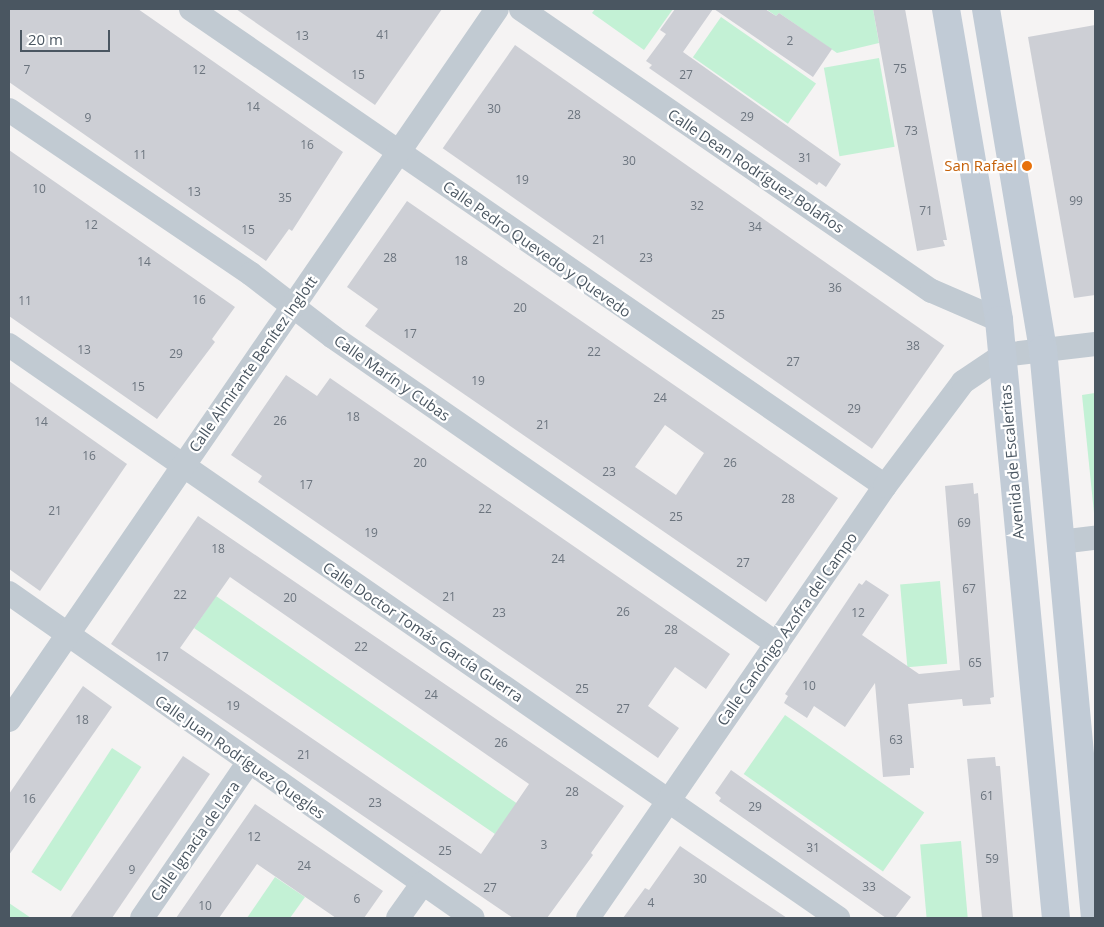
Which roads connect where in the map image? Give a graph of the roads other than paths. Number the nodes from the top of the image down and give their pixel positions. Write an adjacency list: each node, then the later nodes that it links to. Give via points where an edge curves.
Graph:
1 (191, 9): 7 (street, Calle Pedro Quevedo y Quevedo)
2 (497, 9): 7 (street, Calle Almirante Benítez Inglott)
3 (521, 9): 9 (street, Calle Dean Rodríguez Bolaños, via 932,291)
4 (946, 9): 9 (street, Avenida de Escaleritas)
5 (986, 9): 12 (street)
6 (9, 110): 8 (street, Calle Marín y Cubas)
7 (397, 152): 8 (street, Calle Almirante Benítez Inglott); 15 (street, Calle Pedro Quevedo y Quevedo)
8 (294, 306): 14 (street, Calle Almirante Benítez Inglott); 20 (street, Calle Marín y Cubas, via 333,337)
9 (999, 320): 13 (street, Avenida de Escaleritas)
10 (1095, 344): 12 (street)
11 (9, 345): 14 (street, Calle Doctor Tomás García Guerra)
12 (1044, 349): 13 (street); 17 (street)
13 (1003, 355): 15 (street, Calle Canónigo Azofra del Campo, via 963,382); 32 (street, Avenida de Escaleritas)
14 (182, 466): 19 (street, Calle Almirante Benítez Inglott); 24 (street, Calle Doctor Tomás García Guerra)
15 (885, 486): 20 (street, Calle Canónigo Azofra del Campo)
16 (1095, 538): 17 (street)
17 (1060, 542): 21 (street)
18 (9, 593): 19 (street, Calle Juan Rodríguez Quegles)
19 (68, 633): 22 (street, Calle Almirante Benítez Inglott); 23 (street, Calle Juan Rodríguez Quegles)
20 (777, 644): 24 (street, Calle Canónigo Azofra del Campo)
21 (1085, 718): 26 (street)
22 (9, 720)
23 (248, 763): 25 (street, Calle Juan Rodríguez Quegles); 27 (street, Calle Ignacia de Lara)
24 (668, 799): 30 (street, Calle Canónigo Azofra del Campo); 31 (street, Calle Doctor Tomás García Guerra)
25 (423, 883): 28 (street); 29 (street, Calle Juan Rodríguez Quegles)
26 (1095, 908)
27 (142, 918)
28 (398, 918)
29 (473, 918)
30 (588, 918)
31 (838, 918)
32 (1056, 918)

